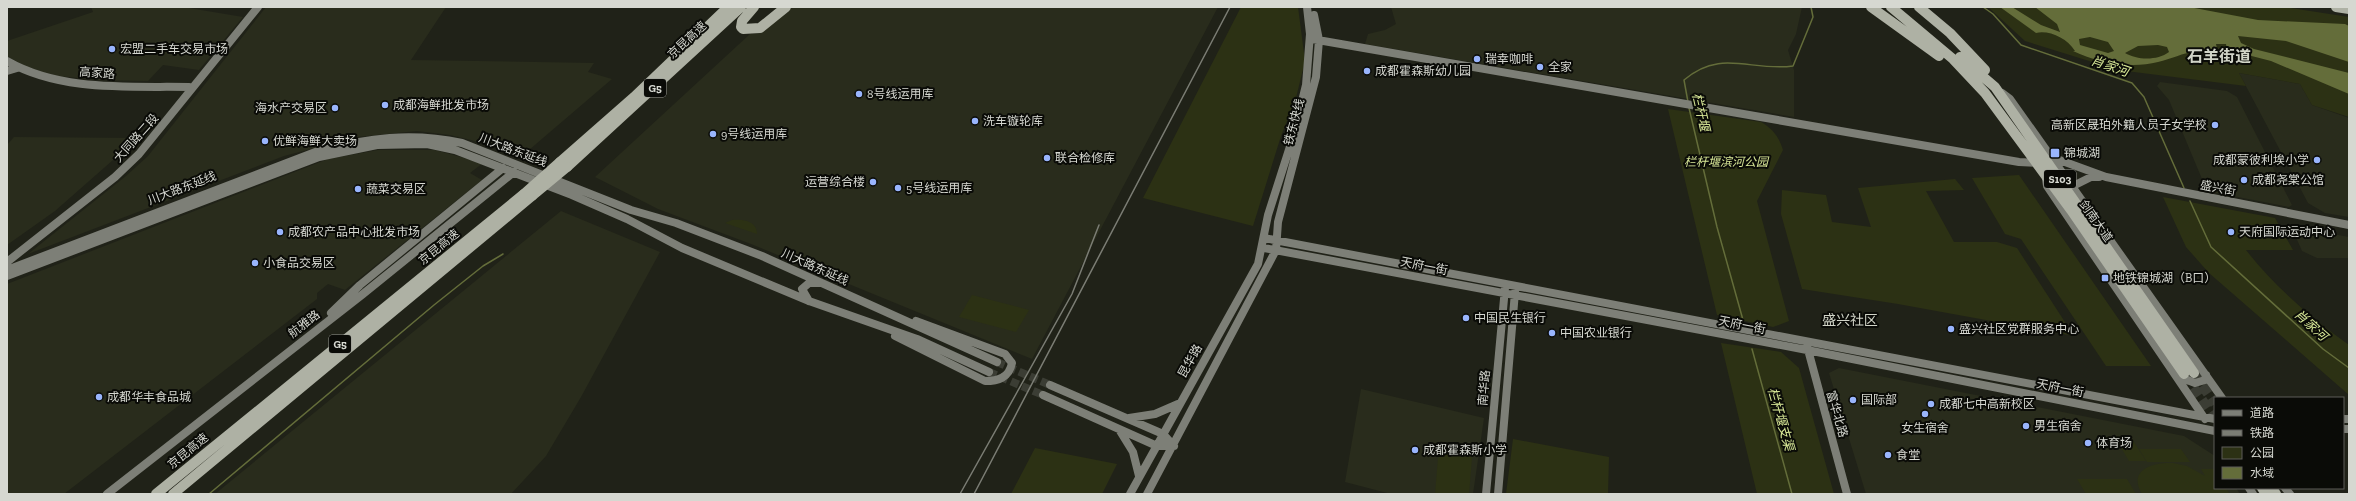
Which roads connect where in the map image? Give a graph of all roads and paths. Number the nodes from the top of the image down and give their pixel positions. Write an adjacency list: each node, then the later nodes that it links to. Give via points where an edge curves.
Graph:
1 (255, 7): 20 (main road, 大同路二段)
2 (258, 7): 35 (main road, 大同路二段, via 139,154 115,177)
3 (728, 7): 24 (highway, 京昆高速 / G5)
4 (741, 7): 24 (highway, 京昆高速 / G5)
5 (754, 7): 6 (highway, via 742,21 741,27 744,29 760,28)
6 (786, 7)
7 (1307, 7): 15 (main road, 铁东快线)
8 (1312, 7): 15 (main road, 铁东快线)
9 (1871, 7): 19 (highway, via 1906,34 1931,48)
10 (1891, 7): 23 (highway, 剑南大道 / S103, via 1964,70 1985,92)
11 (1902, 7): 21 (highway, 剑南大道 / S103)
12 (1919, 7): 21 (highway, via 1950,33 1987,73)
13 (2336, 7): 14 (highway)
14 (2349, 9)
15 (1315, 40): 23 (main road, via 2019,162); 31 (main road, 铁东快线, via 1307,89 1269,210); 32 (main road, 铁东快线, via 1316,77 1278,222)
16 (7, 60): 17 (main road, 高家路)
17 (17, 68): 18 (main road); 20 (main road, 高家路, via 71,82)
18 (7, 71)
19 (1959, 73)
20 (189, 87): 34 (main road, 大同路二段, via 134,155)
21 (1995, 88): 22 (main road, via 2010,99); 50 (highway, 剑南大道 / S103)
22 (2052, 157): 27 (main road, via 2062,163); 28 (main road)
23 (2037, 163): 50 (highway, 剑南大道 / S103)
24 (563, 165): 29 (highway, 京昆高速 / G5, bridge)
25 (503, 168): 26 (main road, 川大路东延线); 37 (main road, 川大路东延线, via 455,150 427,144 356,148 288,168); 65 (main road, 航雅路, via 360,285 315,326)
26 (514, 172): 43 (main road, 川大路东延线, via 627,219 682,248); 66 (main road, 航雅路, via 387,277 332,317)
27 (2106, 177): 28 (main road, via 2090,177); 30 (main road, 盛兴街)
28 (2073, 186): 51 (main road)
29 (528, 195): 67 (highway, 京昆高速 / G5); 68 (highway, 京昆高速 / G5)
30 (2349, 225)
31 (1264, 238): 32 (main road, 天府一街); 33 (main road, 昆华路)
32 (1277, 245): 33 (main road, 天府一街); 39 (main road, 天府一街); 41 (main road, 天府一街); 63 (main road, 昆华路)
33 (1264, 248): 55 (main road, 昆华路, via 1258,264)
34 (7, 256)
35 (7, 262)
36 (7, 270): 38 (main road, 川大路东延线, via 318,151 380,138 433,137 488,152 631,210 676,223 762,256)
37 (7, 276)
38 (823, 283): 43 (main road, via 814,282 804,286 803,293); 44 (main road, 川大路东延线)
39 (1506, 284): 40 (main road, 天府一街); 41 (main road, 南华路)
40 (1516, 285): 42 (main road); 46 (main road, 天府一街)
41 (1504, 293): 42 (main road, 天府一街); 71 (main road, 南华路)
42 (1514, 296): 47 (main road, 天府一街); 72 (main road)
43 (809, 301): 45 (main road, 川大路东延线)
44 (878, 308): 45 (main road, via 1005,354 1010,359 1012,368 1001,379 985,380); 48 (main road, 川大路东延线)
45 (867, 322): 49 (main road, 川大路东延线, via 917,339)
46 (1805, 340): 47 (main road, 富华北路); 57 (main road, 天府一街)
47 (1807, 350): 60 (main road, 天府一街); 73 (main road, 富华北路)
48 (997, 362)
49 (989, 372)
50 (2184, 374): 51 (main road, via 2188,382 2199,384 2205,380); 57 (main road)
51 (2206, 375): 54 (main road)
52 (1050, 385): 56 (main road)
53 (1042, 395): 59 (main road)
54 (2221, 397)
55 (1180, 402): 56 (main road, via 1167,412 1147,417); 61 (main road, 昆华路)
56 (1126, 418): 61 (main road)
57 (2204, 418): 58 (main road, 天府一街); 60 (main road)
58 (2214, 419)
59 (1120, 430): 62 (main road); 64 (main road, via 1138,464)
60 (2214, 432)
61 (1163, 434): 62 (main road, 昆华路); 63 (main road)
62 (1157, 446): 63 (main road); 64 (main road, 昆华路)
63 (1174, 446): 70 (main road, 昆华路)
64 (1139, 478): 69 (main road, 昆华路)
65 (100, 494)
66 (107, 494)
67 (156, 494)
68 (173, 494)
69 (1130, 494)
70 (1147, 494)
71 (1486, 494)
72 (1498, 494)
73 (1847, 494)

